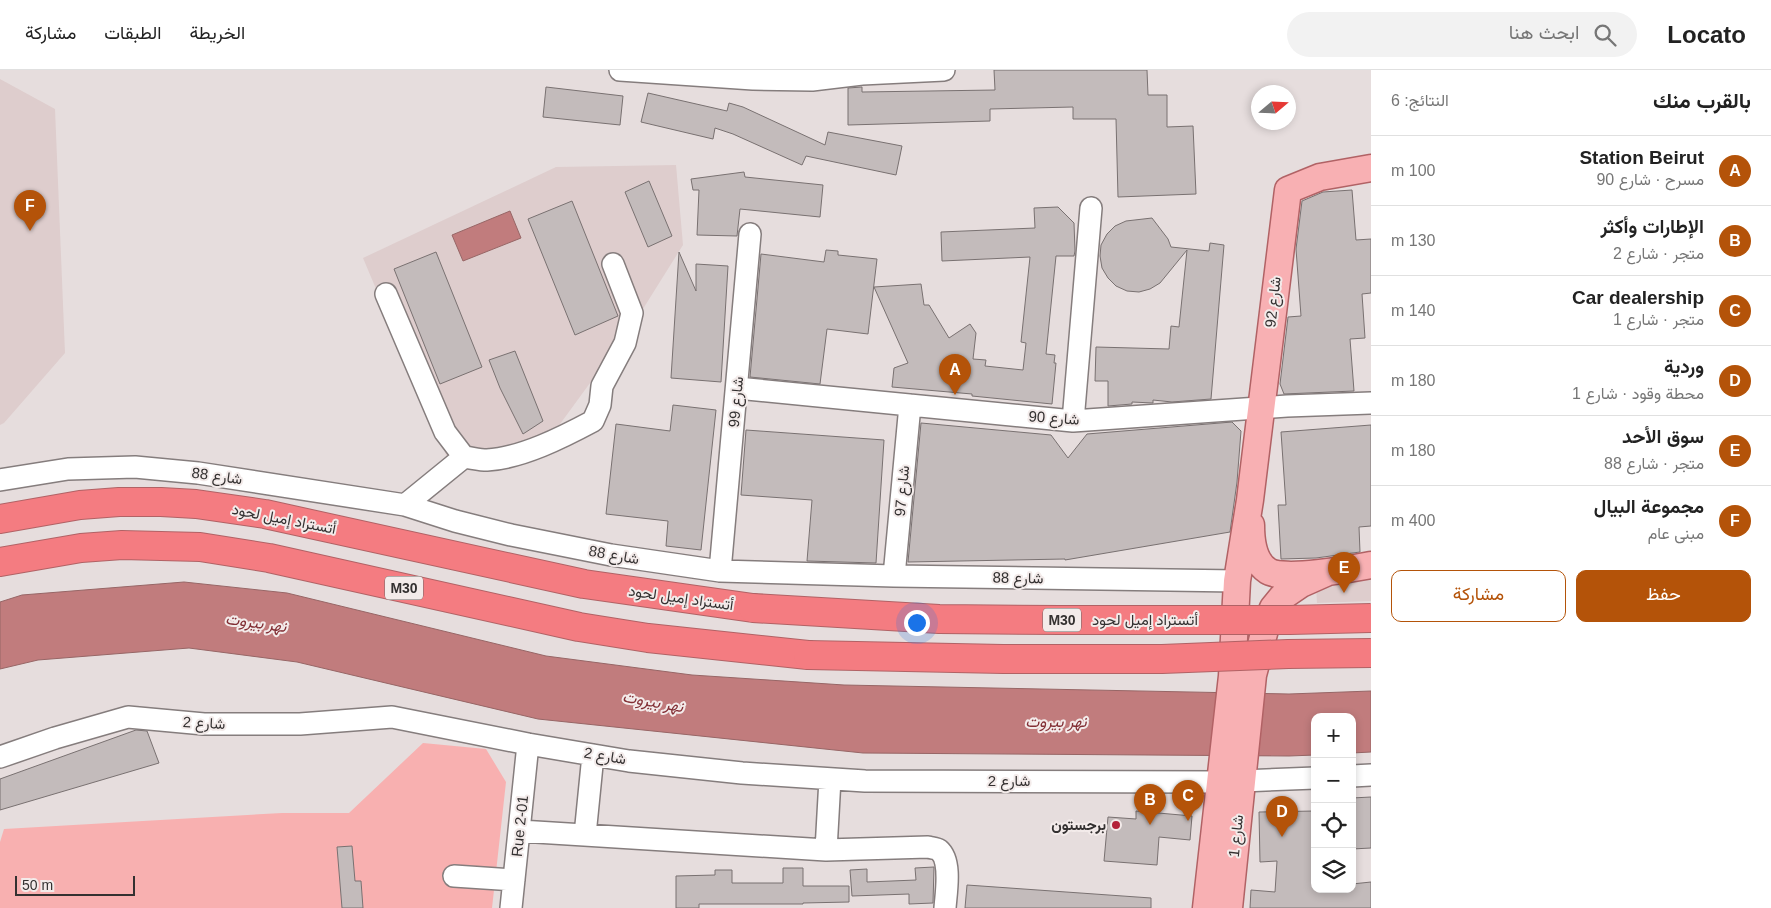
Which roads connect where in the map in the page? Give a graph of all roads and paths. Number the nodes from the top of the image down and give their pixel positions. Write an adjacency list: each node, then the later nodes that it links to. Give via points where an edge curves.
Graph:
1 (620, 70): 3 (street, via 812,80)
2 (944, 70): 3 (street)
3 (893, 72)
4 (1371, 168): 12 (main road, شارع 92, via 1320,176 1288,190)
5 (1091, 208): 13 (street)
6 (750, 234): 9 (street, شارع 99)
7 (613, 264): 14 (street, via 632,313 625,343 602,386 600,404 593,421 558,440 513,455 487,460)
8 (386, 294): 14 (street, via 445,432)
9 (737, 388): 11 (street, شارع 90); 21 (street, شارع 99)
10 (1371, 403): 12 (street, شارع 90)
11 (910, 405): 13 (street, شارع 90); 23 (street, شارع 97)
12 (1262, 408): 13 (street, شارع 90); 16 (main road, شارع 92)
13 (1073, 421)
14 (464, 457): 17 (street)
15 (0, 480): 17 (street, شارع 88, via 68,469 135,467 198,473)
16 (1250, 500): 22 (main road, via 1254,551 1267,571 1277,575); 24 (main road)
17 (405, 505): 21 (street, شارع 88, via 511,535 611,555)
18 (0, 519): 25 (highway, أتستراد إميل لحود / M30, bridge, via 80,505 119,502 196,504 265,514 584,584 753,608 938,619)
19 (0, 562): 26 (highway, M30, bridge, via 81,548 122,545 200,547 269,558 580,626 648,638 808,655 1162,659)
20 (1371, 565): 22 (main road)
21 (720, 571): 23 (street, شارع 88)
22 (1328, 572): 27 (main road, via 1291,590 1278,601)
23 (894, 576): 24 (street, شارع 88)
24 (1237, 581): 27 (main road)
25 (1371, 618)
26 (1371, 652)
27 (1242, 675): 31 (main road)
28 (528, 744): 29 (street, شارع 2); 30 (street, شارع 2, via 392,718 300,724 204,724 128,716); 36 (street, Rue 2-01)
29 (593, 754): 35 (street, شارع 2); 37 (street)
30 (0, 757)
31 (1232, 773): 34 (street, شارع 2); 35 (street, شارع 2, via 865,781); 43 (main road, شارع 1); 44 (main road, شارع 1)
32 (1371, 775): 33 (street)
33 (1356, 776)
34 (1311, 778)
35 (830, 779): 38 (street)
36 (520, 831): 37 (street); 40 (street, Rue 2-01)
37 (585, 835): 38 (street)
38 (826, 850): 42 (street, via 938,849 947,868)
39 (454, 876): 40 (street)
40 (514, 880): 41 (street, Rue 2-01)
41 (511, 908)
42 (945, 908)
43 (1206, 908)
44 (1229, 908)

